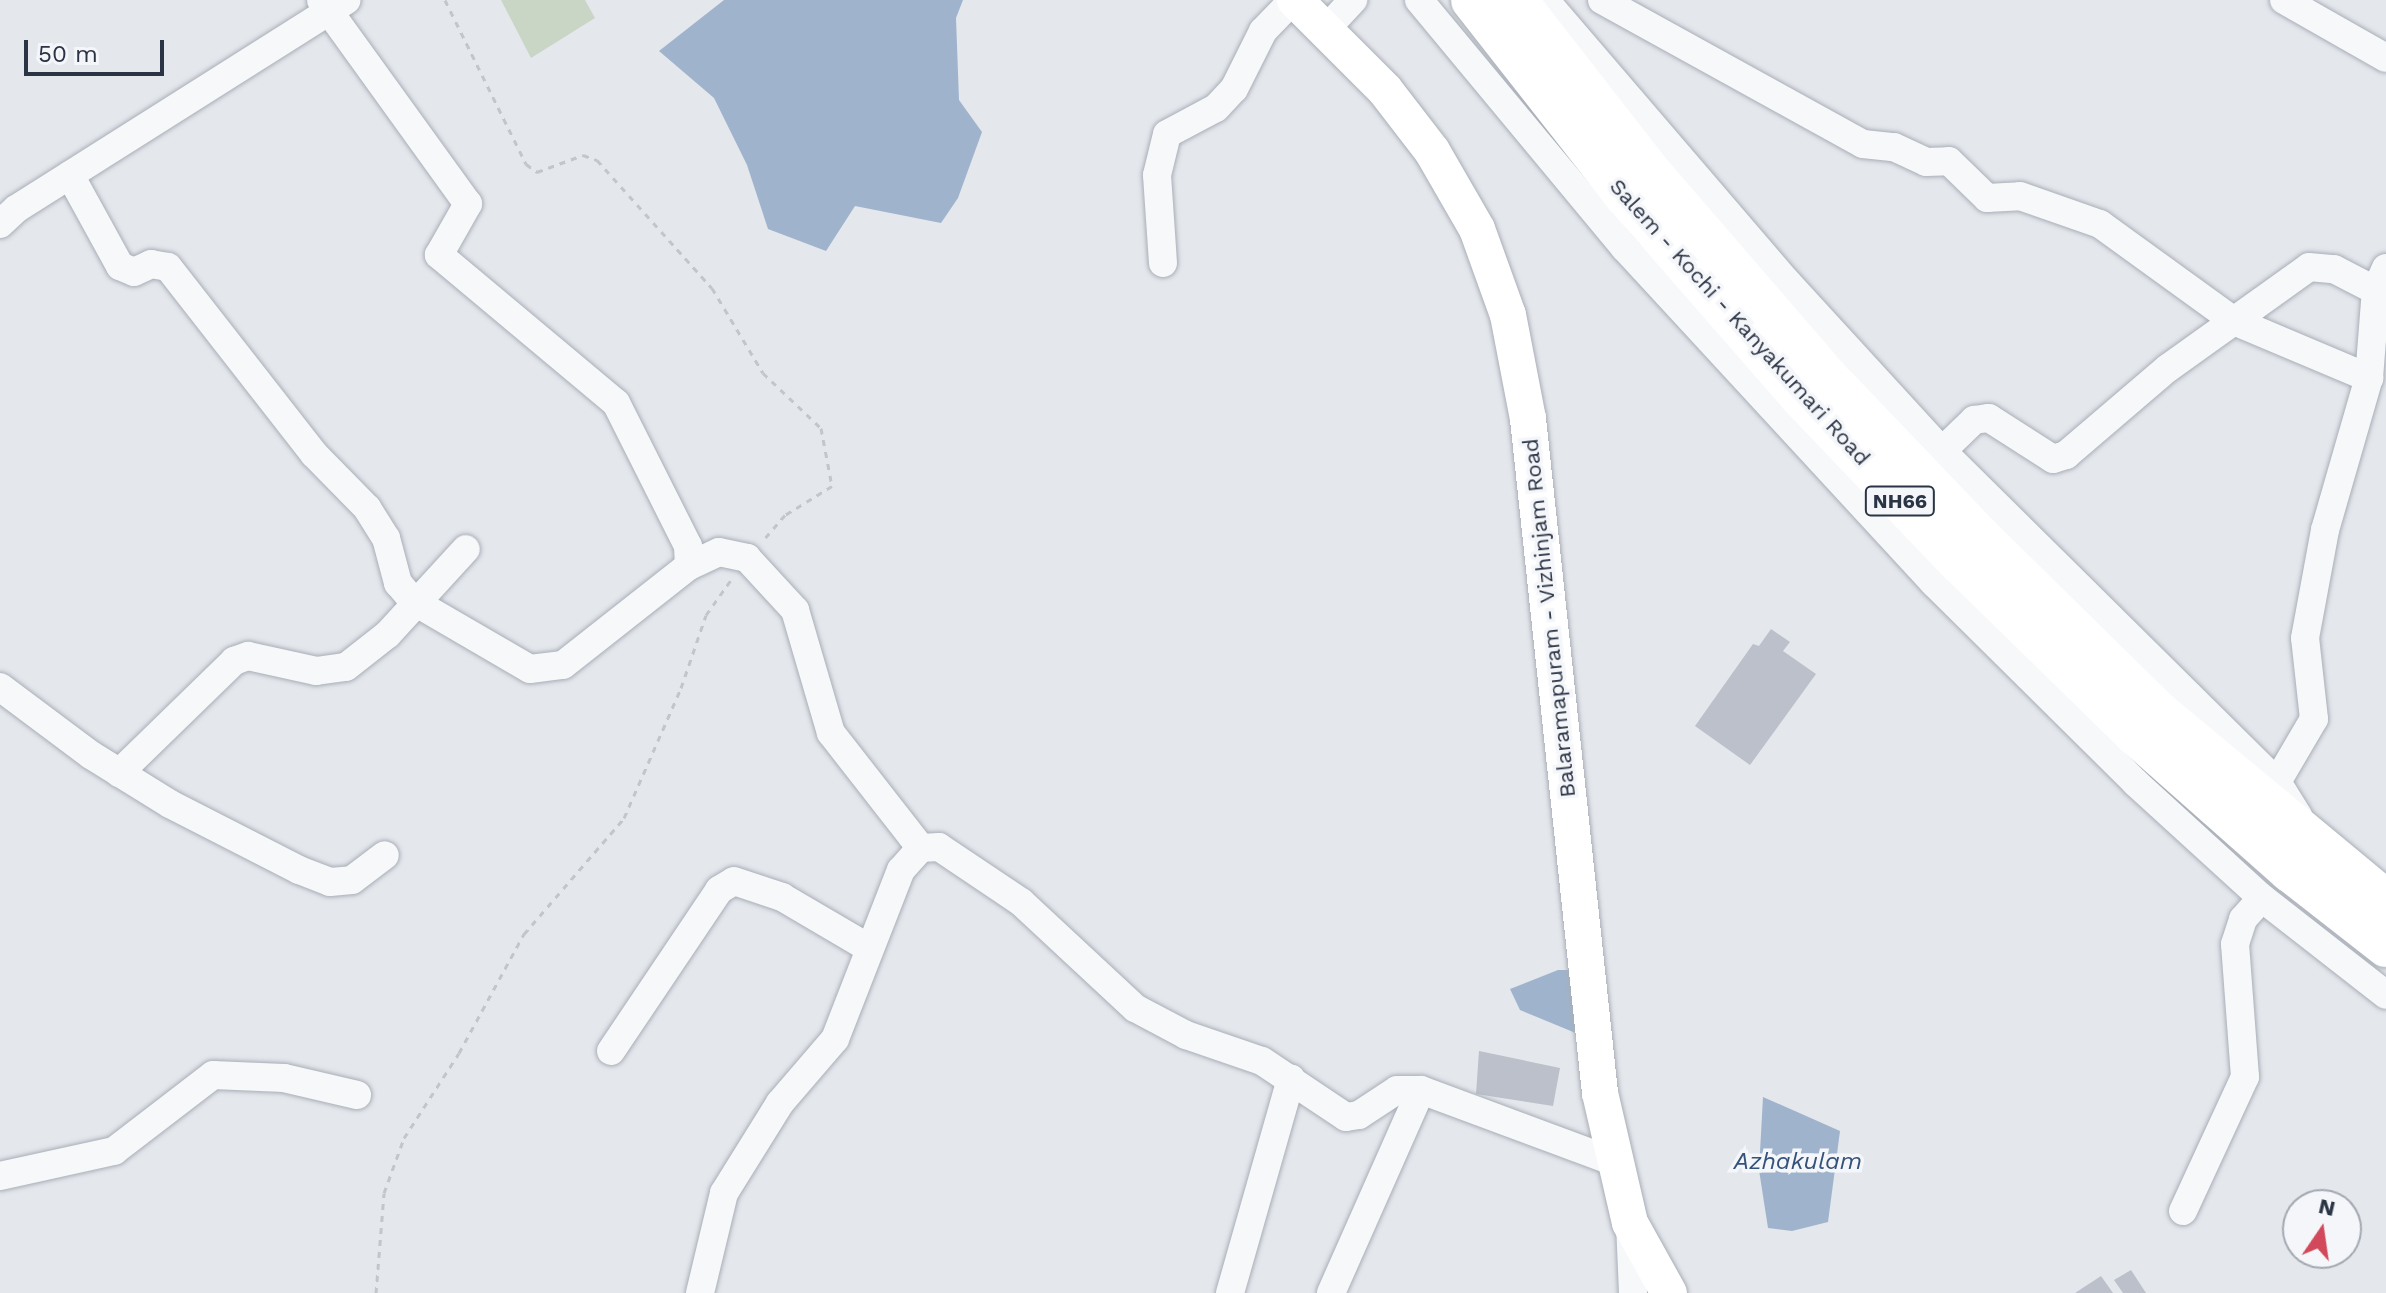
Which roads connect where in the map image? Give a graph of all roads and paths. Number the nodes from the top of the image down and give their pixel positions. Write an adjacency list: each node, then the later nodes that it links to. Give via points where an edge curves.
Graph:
1 (1294, 0): 9 (main road, Balaramapuram - Vizhinjam Road); 13 (street, via 1263,31 1234,89 1216,108 1167,134 1157,175)
2 (1353, 0): 9 (street)
3 (1419, 0): 27 (street, via 1625,248 1934,583 2136,783)
4 (1472, 0): 29 (highway, Salem - Kochi - Kanyakumari Road / NH66, via 1625,195 1802,398 1958,561 2135,734 2290,871)
5 (1602, 0): 15 (street, via 1863,144 1894,147 1926,162 1949,161 1987,198 2043,201 2100,224)
6 (2284, 0): 10 (street)
7 (1546, 1): 17 (street, via 1787,282); 24 (highway, Salem - Kochi - Kanyakumari Road / NH66, via 1650,172 1826,376 2157,711)
8 (332, 3): 11 (street); 19 (street, via 468,204 439,255 616,403 645,470 681,529)
9 (1326, 29): 36 (main road, Balaramapuram - Vizhinjam Road, via 1385,90 1432,151 1477,229 1508,315 1528,419 1598,1077)
10 (2386, 58)
11 (70, 175): 12 (street); 20 (street, via 120,266 134,272 151,264 168,267 314,454 367,508 386,538 398,583)
12 (0, 224)
13 (1163, 263)
14 (2383, 285): 15 (street, via 2309,267); 16 (street)
15 (2234, 321): 16 (street); 17 (street, via 2066,455 2053,459 1989,418 1974,420)
16 (2369, 378): 23 (street, via 2325,530 2305,638 2314,719)
17 (1942, 451): 23 (street)
18 (466, 549): 20 (street)
19 (689, 566): 20 (street, via 563,665 546,671 530,669); 25 (street, via 719,552 747,558 795,610 831,733)
20 (413, 601): 22 (street, via 388,634 333,672 248,656 234,661)
21 (0, 687): 22 (street)
22 (119, 773): 26 (street, via 170,804 330,882 352,880)
23 (2277, 782): 24 (street)
24 (2315, 844): 28 (highway, Salem - Kochi - Kanyakumari Road / NH66)
25 (921, 848): 30 (street, via 901,870); 33 (street, via 939,847 1021,902 1135,1008 1186,1035 1225,1044)
26 (385, 855)
27 (2262, 898): 31 (street); 38 (street, via 2243,919 2235,944 2245,1077)
28 (2386, 901)
29 (2386, 946)
30 (869, 948): 32 (street, via 782,897 734,881 719,890); 40 (street, via 835,1039 780,1103 724,1193)
31 (2386, 995)
32 (611, 1051)
33 (1291, 1079): 34 (street, via 1346,1117 1359,1115 1397,1090); 41 (street)
34 (1421, 1090): 36 (street); 42 (street)
35 (357, 1095): 37 (street, via 284,1078 213,1075 114,1151)
36 (1612, 1161): 39 (main road, Balaramapuram - Vizhinjam Road)
37 (0, 1176)
38 (2183, 1211)
39 (1630, 1223): 43 (street); 44 (main road, Balaramapuram - Vizhinjam Road)
40 (700, 1293)
41 (1230, 1293)
42 (1331, 1293)
43 (1633, 1293)
44 (1669, 1293)

